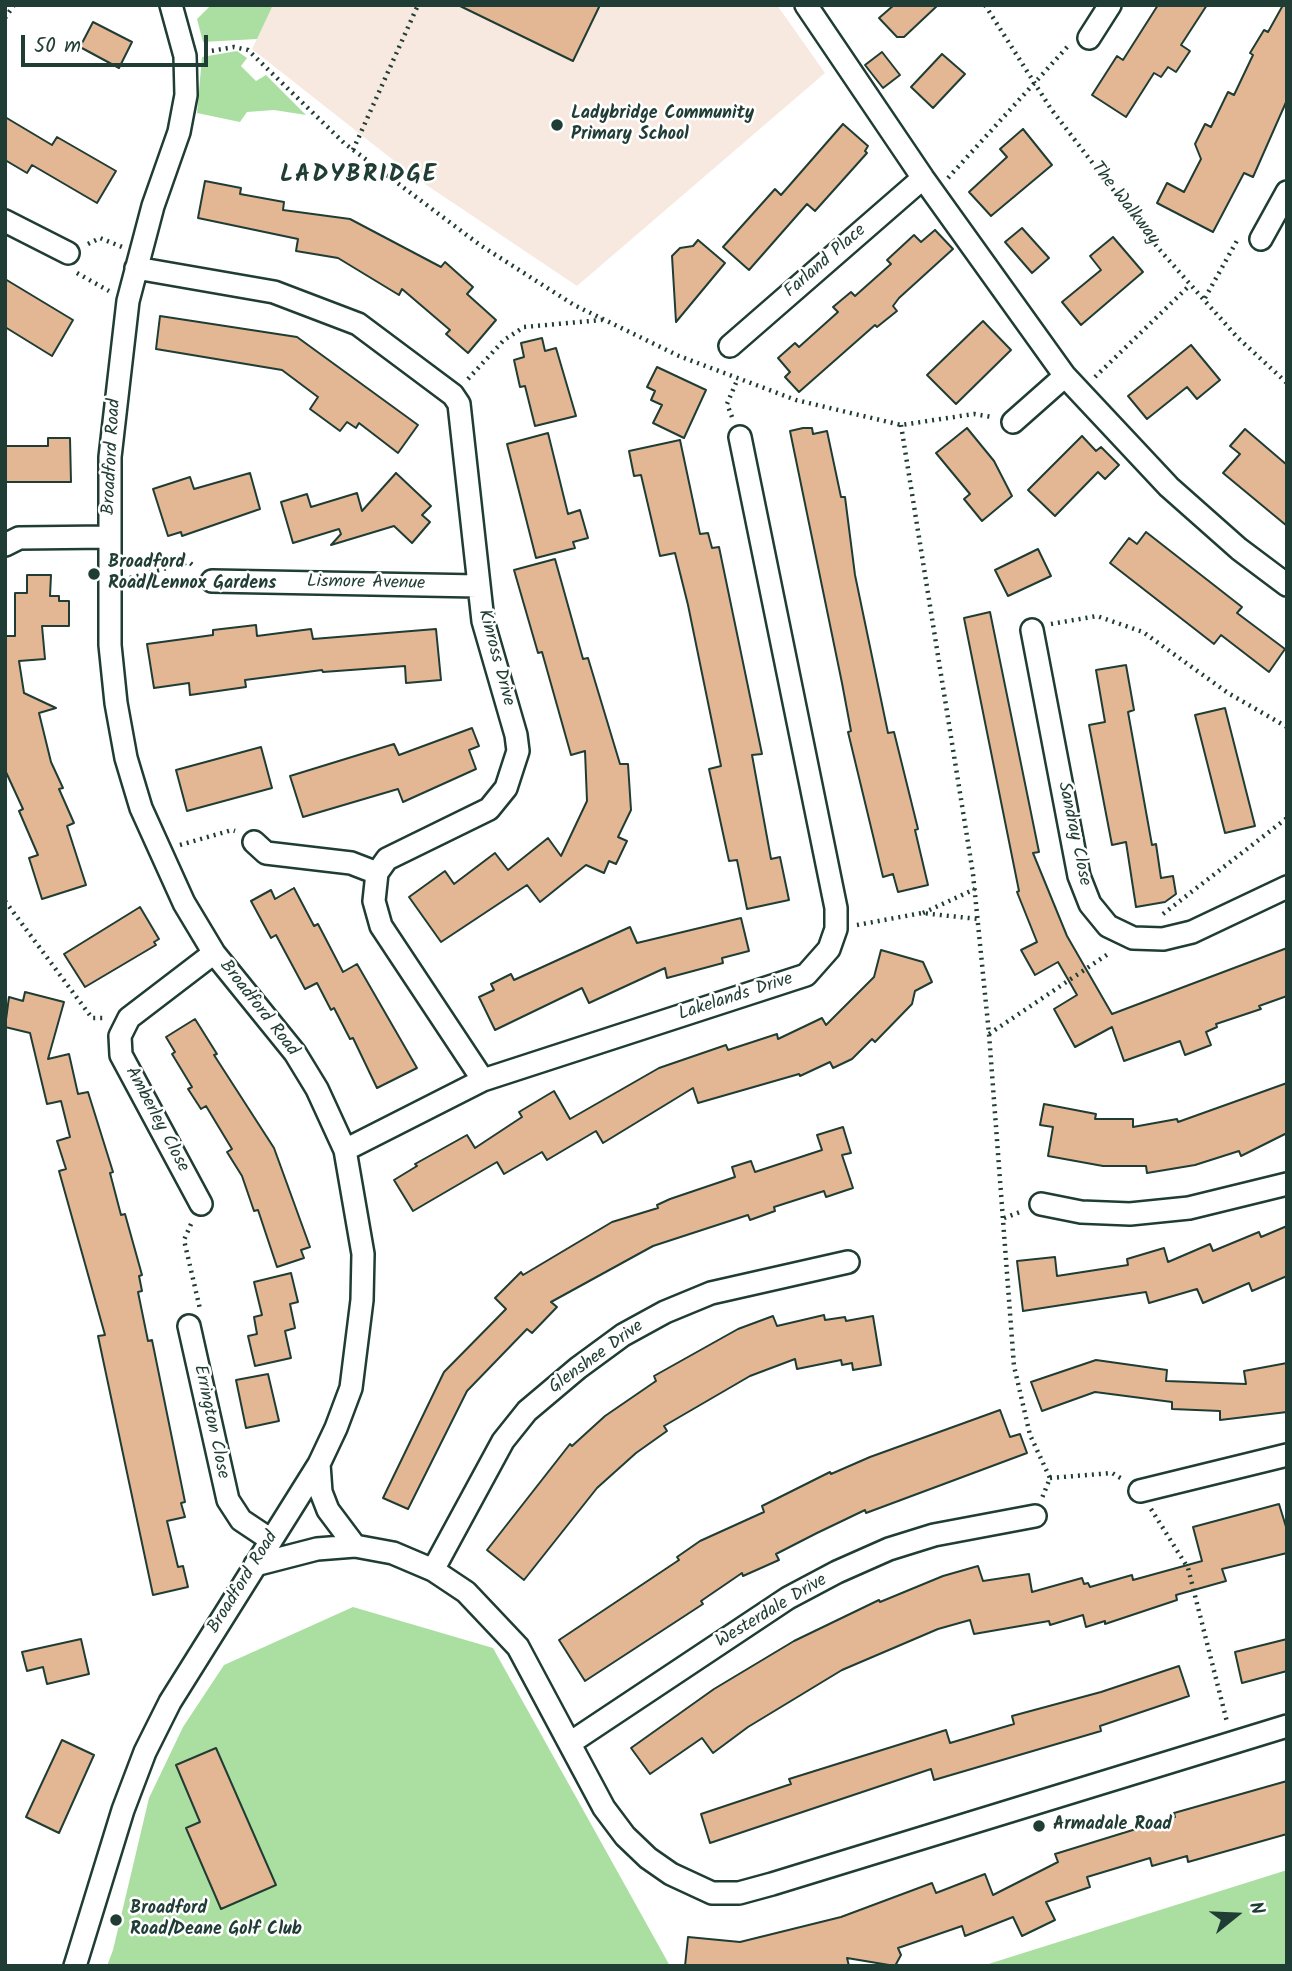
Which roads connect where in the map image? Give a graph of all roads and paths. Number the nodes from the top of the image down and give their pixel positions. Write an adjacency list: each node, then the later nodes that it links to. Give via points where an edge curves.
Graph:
1 (14, 5): 7 (path)
2 (171, 5): 9 (street, Broadford Road)
3 (418, 5): 11 (path)
4 (806, 5): 12 (street)
5 (985, 5): 10 (path, The Walkway)
6 (1110, 5): 8 (street)
7 (5, 18)
8 (1089, 38): 10 (path, via 1073,41)
9 (185, 56): 11 (path, via 234,47 248,50); 17 (street, Broadford Road, via 186,95 179,132)
10 (1034, 83): 12 (path); 18 (path, The Walkway)
11 (354, 150): 21 (path, via 480,245)
12 (928, 186): 22 (street, Farland Place); 25 (street)
13 (1287, 192): 15 (street)
14 (5, 222): 16 (street)
15 (1261, 239): 19 (path, via 1241,234)
16 (68, 253): 17 (path, via 100,238); 20 (path, via 76,272)
17 (138, 261): 20 (street, Broadford Road); 26 (street, via 274,292 358,324)
18 (1190, 285): 19 (path, The Walkway); 25 (path)
19 (1205, 298): 24 (path, The Walkway, via 1237,337)
20 (128, 301): 30 (street, Broadford Road, via 110,457)
21 (604, 320): 23 (path); 26 (path, via 524,327 504,340)
22 (730, 346)
23 (738, 378): 28 (path, via 796,400); 29 (path, via 727,404)
24 (1287, 383)
25 (1072, 384): 27 (street); 34 (street, via 1169,487)
26 (453, 395): 35 (street, Kinross Drive, via 462,414)
27 (1013, 422): 28 (path, via 974,414)
28 (901, 425): 42 (path)
29 (740, 437): 46 (street, via 836,908)
30 (109, 537): 31 (street, via 19,538); 33 (street, Broadford Road)
31 (5, 545)
32 (212, 581): 33 (path, via 189,562); 35 (street, Lismore Avenue)
33 (109, 584): 39 (street, Broadford Road, via 110,645 126,758)
34 (1287, 584)
35 (478, 586): 40 (street, Kinross Drive, via 482,621 516,735 515,766 506,788 489,809 405,848 387,859)
36 (1032, 630): 37 (path, via 1065,619 1097,616 1143,632 1228,693); 41 (street, Sandray Close, via 1079,876 1090,904 1108,926 1133,937 1163,939 1192,932)
37 (1287, 727)
38 (254, 842): 39 (path, via 232,830); 40 (street, via 266,853 351,863)
39 (161, 855): 47 (street, Broadford Road)
40 (377, 873): 49 (street, via 374,901 380,926)
41 (1287, 887)
42 (975, 888): 44 (path); 45 (path)
43 (5, 901): 48 (path, via 92,1018)
44 (922, 913): 45 (path); 46 (path)
45 (978, 919): 58 (path, via 1014,1366 1030,1435)
46 (836, 929): 49 (street, Lakelands Drive, via 830,948 806,975)
47 (214, 953): 48 (street); 50 (street, Broadford Road, via 295,1053)
48 (129, 1018): 52 (street, Amberley Close, via 120,1036 121,1055)
49 (483, 1080): 50 (street, Lakelands Drive)
50 (345, 1150): 57 (street, Broadford Road, via 363,1254 362,1300 351,1388)
51 (1287, 1184): 53 (street, via 1189,1208 1130,1214)
52 (201, 1204): 55 (path, via 184,1240 201,1308)
53 (1041, 1204)
54 (848, 1262): 64 (street, Glenshee Drive, via 711,1293 623,1335 527,1411 503,1441)
55 (189, 1326): 61 (street, Errington Close, via 228,1500 241,1520)
56 (1287, 1455): 59 (street)
57 (319, 1464): 61 (street, Broadford Road); 62 (street, via 328,1510)
58 (1050, 1478): 59 (path, via 1112,1473); 60 (path)
59 (1140, 1491): 66 (path, via 1188,1568)
60 (1035, 1516): 67 (street, Westerdale Drive, via 934,1535 837,1572 788,1598)
61 (271, 1540): 63 (street, Broadford Road)
62 (355, 1546): 63 (street, via 317,1549); 64 (street, via 393,1553)
63 (255, 1565): 68 (street, Broadford Road, via 170,1702 145,1752)
64 (433, 1570): 67 (street, via 466,1592 519,1647)
65 (1287, 1726): 66 (street)
66 (1232, 1742): 67 (street, via 738,1893 692,1885 648,1858 604,1808)
67 (570, 1743)
68 (75, 1966)

